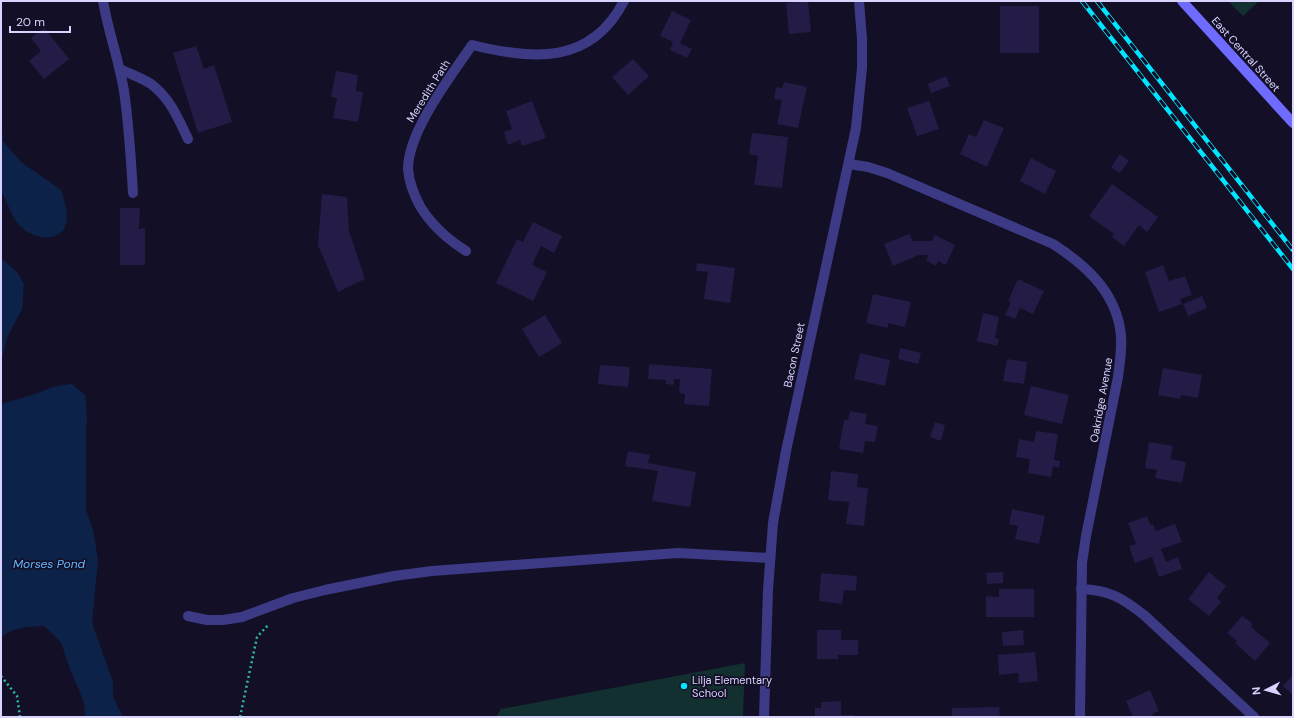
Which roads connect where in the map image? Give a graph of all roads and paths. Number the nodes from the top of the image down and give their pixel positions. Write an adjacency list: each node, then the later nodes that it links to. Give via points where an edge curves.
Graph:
1 (103, 1): 5 (street)
2 (624, 1): 10 (street, Meredith Path, via 610,23 596,36 582,45 564,51 545,55 522,54 472,45 425,117 410,152 408,169 411,183 424,213 435,227 450,242)
3 (859, 1): 8 (street, Bacon Street, via 862,68 856,128)
4 (1182, 1): 6 (main road, East Central Street)
5 (120, 69): 7 (street, via 150,84 164,96 175,110); 9 (street)
6 (1293, 123)
7 (188, 139)
8 (849, 164): 11 (street, Bacon Street, via 786,451 773,523); 12 (street, Oakridge Avenue, via 887,173 1052,244 1073,257 1091,273 1113,306 1120,328 1121,351 1115,397 1086,536)
9 (133, 193)
10 (466, 251)
11 (770, 558): 13 (street, via 678,553 432,571 387,577 326,590 293,598 242,617 206,620); 18 (street, Bacon Street)
12 (1081, 589): 19 (street, Oakridge Avenue); 20 (street, via 1113,594 1130,604)
13 (188, 616)
14 (272, 621): 17 (path, via 257,637)
15 (1, 676): 16 (path, via 17,696)
16 (20, 717)
17 (240, 717)
18 (764, 717)
19 (1080, 717)
20 (1254, 717)

